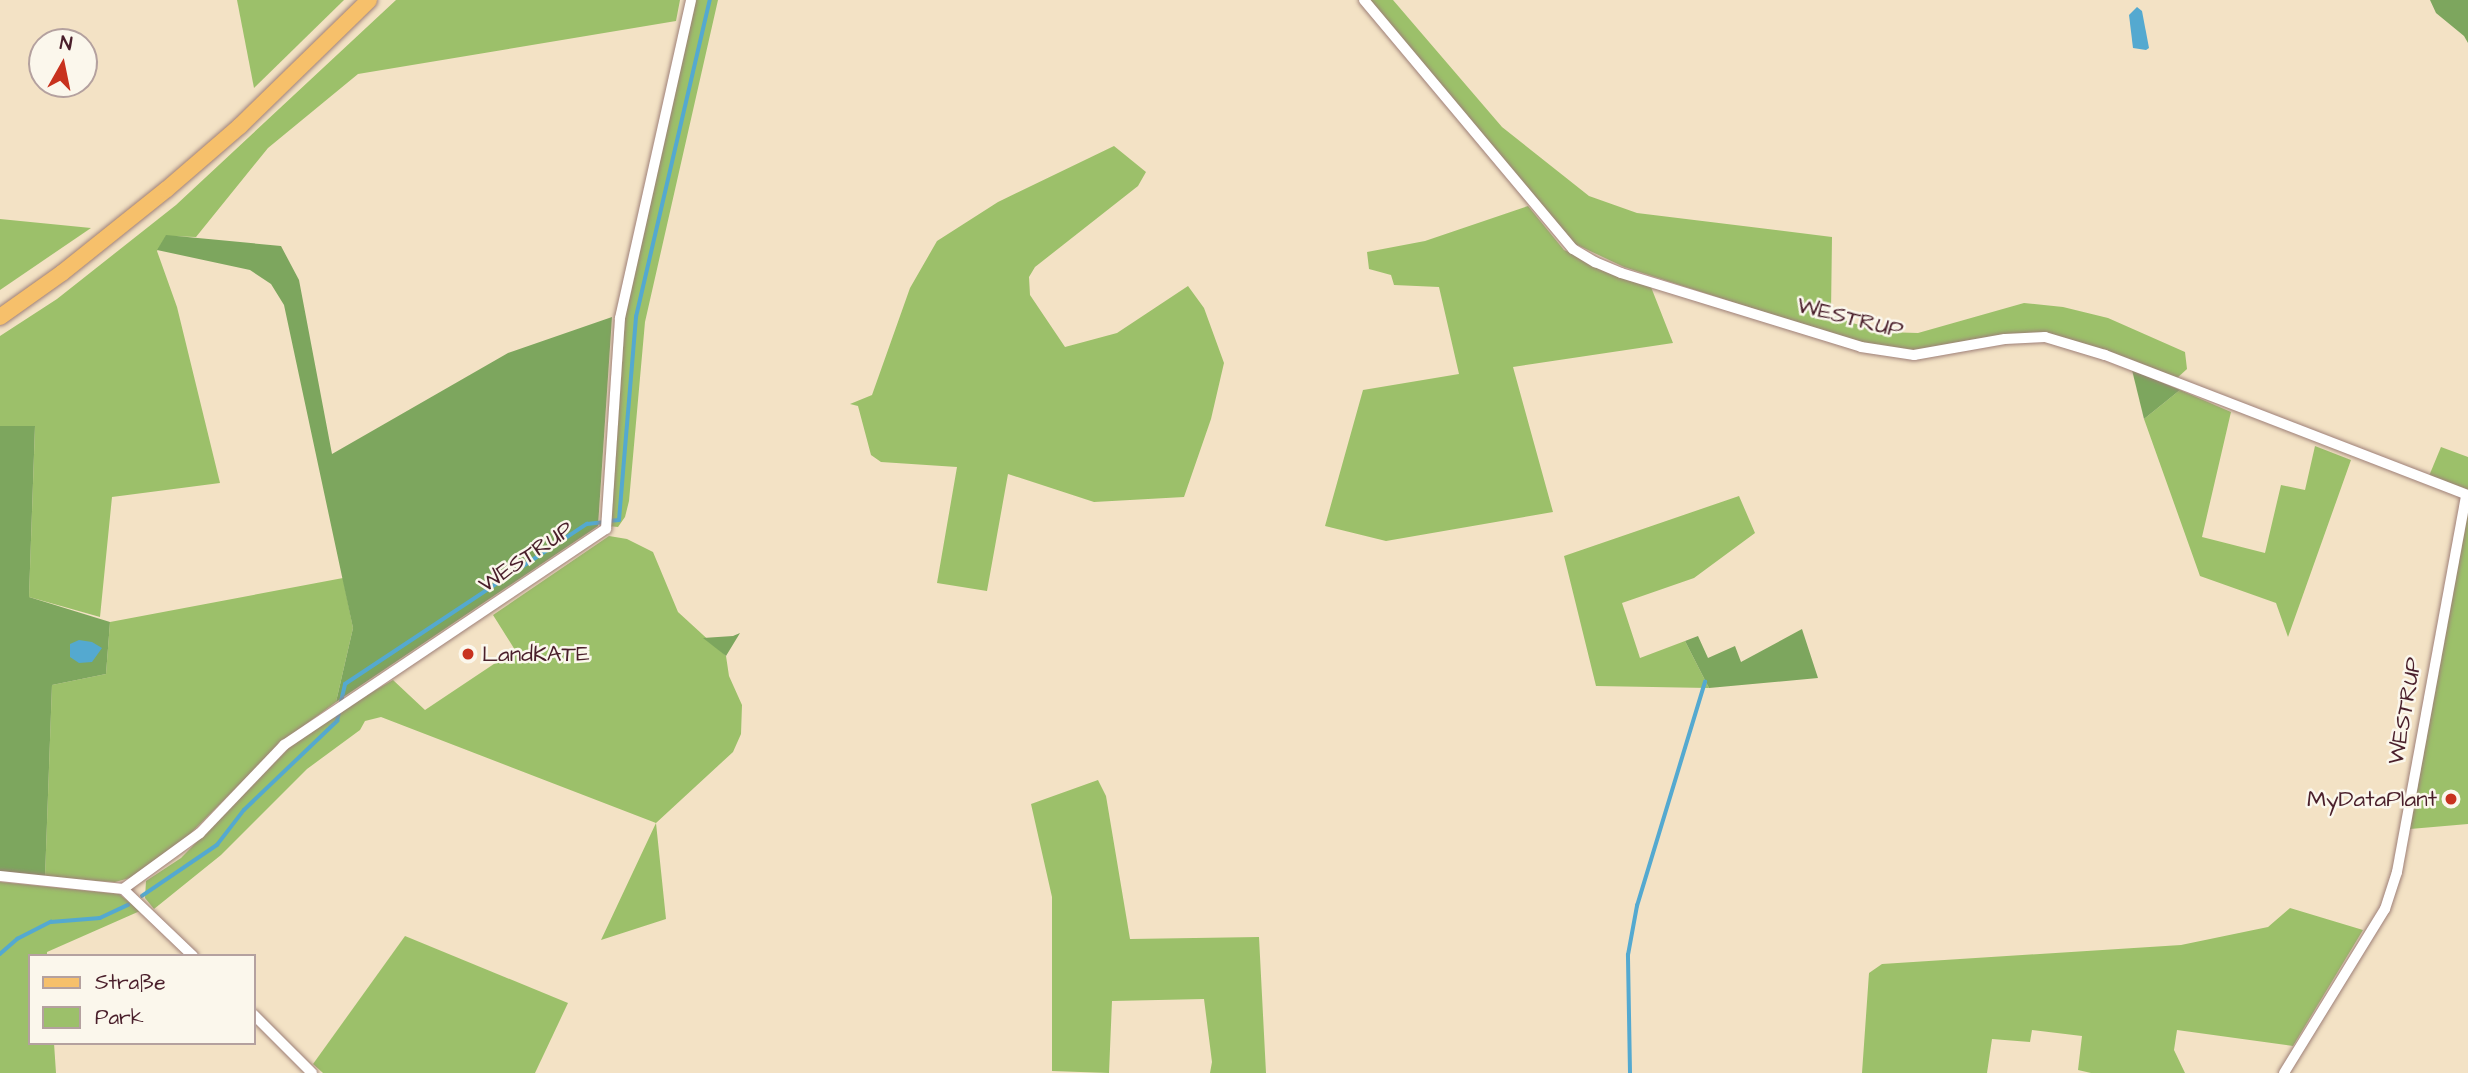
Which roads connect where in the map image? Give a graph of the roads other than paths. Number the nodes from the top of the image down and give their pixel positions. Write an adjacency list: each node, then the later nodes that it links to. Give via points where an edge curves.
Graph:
1 (369, 0): 4 (main road, via 167,189)
2 (691, 0): 7 (street, WESTRUP, via 620,318 606,529 284,745 200,833)
3 (1364, 0): 5 (street, WESTRUP, via 1573,249 1595,262 1861,347 1914,355 2045,337 2105,355)
4 (0, 317)
5 (2467, 495): 11 (street, WESTRUP, via 2397,872 2385,909)
6 (0, 876): 7 (street)
7 (123, 889): 8 (street)
8 (191, 954)
9 (256, 1017): 10 (street)
10 (312, 1073)
11 (2284, 1073)

